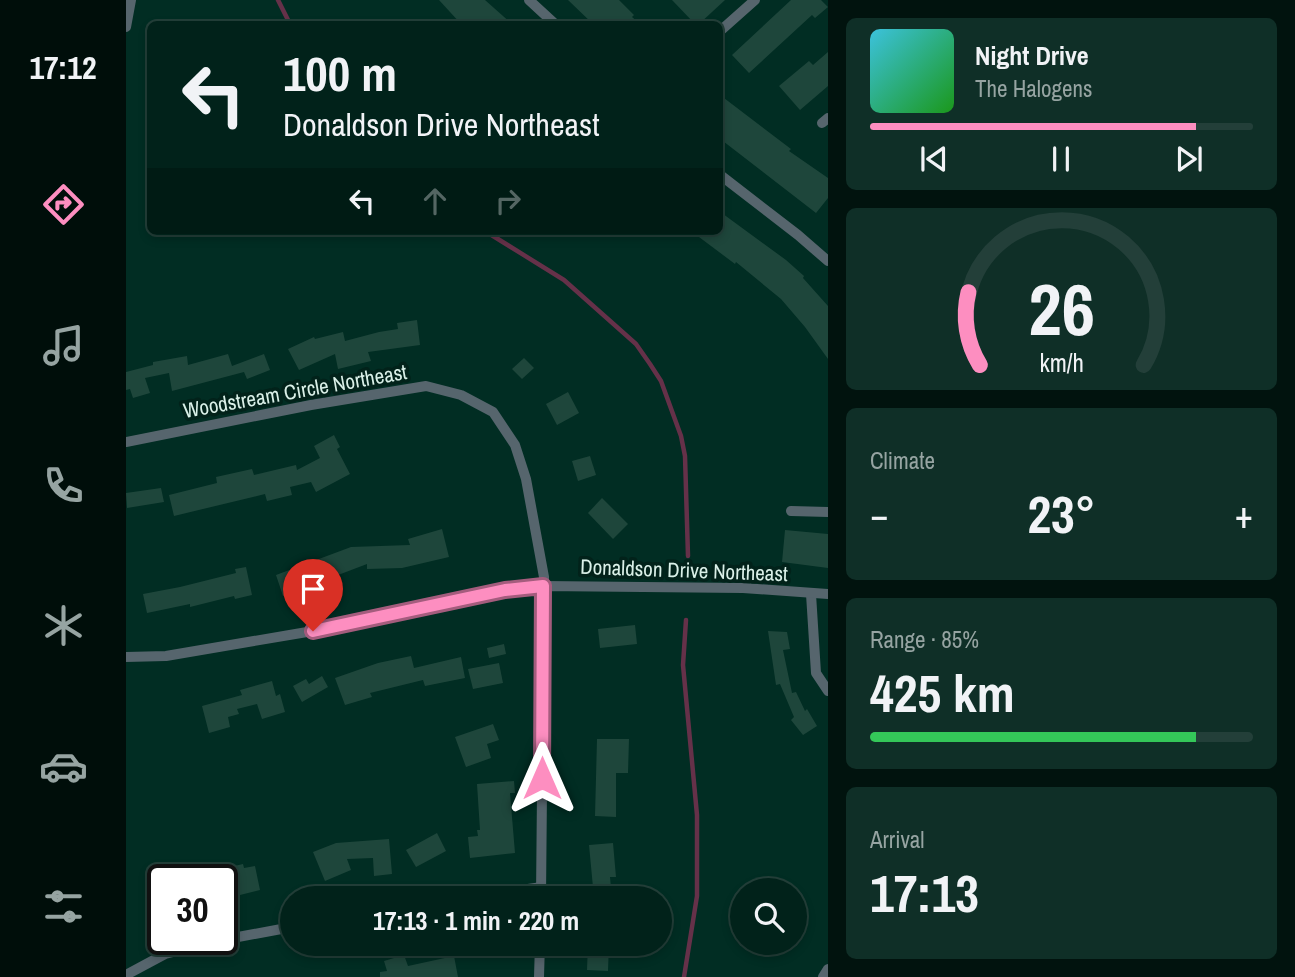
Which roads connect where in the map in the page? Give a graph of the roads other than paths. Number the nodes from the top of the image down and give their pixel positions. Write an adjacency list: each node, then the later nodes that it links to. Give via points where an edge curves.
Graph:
1 (131, 0): 5 (street)
2 (529, 0): 4 (street)
3 (755, 0): 6 (street)
4 (552, 21)
5 (126, 27)
6 (723, 28)
7 (723, 177): 8 (street)
8 (826, 257)
9 (126, 442): 12 (street, Woodstream Circle Northeast, via 426,386 461,396 493,412 515,445 526,479)
10 (791, 511): 11 (street)
11 (828, 512)
12 (543, 586): 13 (street, Donaldson Drive Northeast, via 743,588); 15 (street, Donaldson Drive Northeast, via 313,631 166,656); 17 (street, Woodstream Circle Northeast)
13 (811, 594): 14 (street, Donaldson Drive Northeast); 16 (street, via 816,673)
14 (828, 594)
15 (126, 657)
16 (828, 691)
17 (542, 886)
18 (280, 929): 19 (street)
19 (238, 937)
20 (163, 955): 23 (street)
21 (540, 956): 24 (street)
22 (828, 969): 25 (street)
23 (126, 975)
24 (539, 977)
25 (823, 977)

